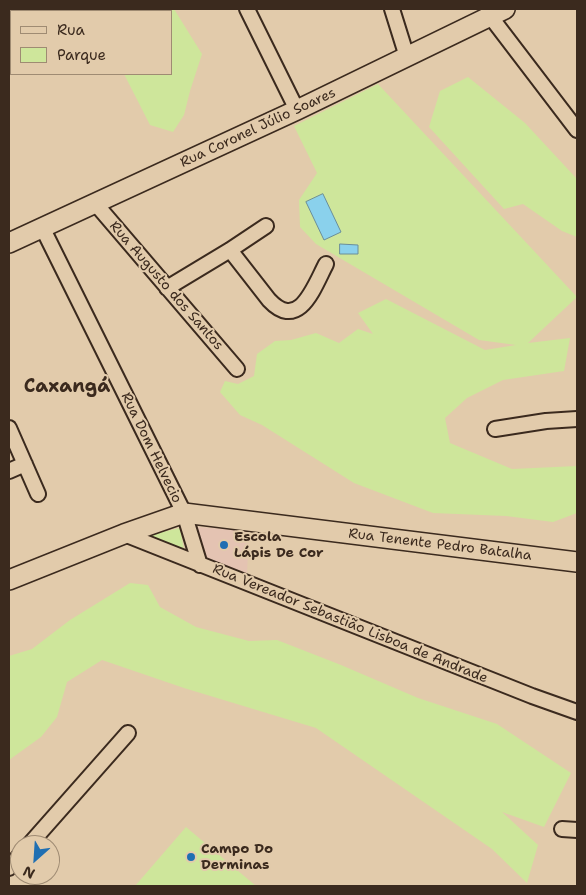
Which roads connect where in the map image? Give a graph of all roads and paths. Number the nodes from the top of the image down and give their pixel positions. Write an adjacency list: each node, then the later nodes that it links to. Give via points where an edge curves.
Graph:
1 (247, 9): 5 (street)
2 (392, 9): 4 (street)
3 (498, 12): 4 (street, Rua Coronel Júlio Soares); 6 (street)
4 (407, 57): 5 (street, Rua Coronel Júlio Soares)
5 (297, 110): 7 (street, Rua Coronel Júlio Soares)
6 (577, 130)
7 (95, 204): 9 (street, Rua Coronel Júlio Soares); 13 (street, Rua Augusto dos Santos)
8 (266, 226): 11 (street)
9 (42, 227): 10 (street, Rua Coronel Júlio Soares); 21 (street, Rua Dom Helvecio)
10 (9, 243)
11 (230, 250): 12 (street, via 269,300 284,312 301,306); 13 (street)
12 (326, 264)
13 (167, 288): 14 (street, Rua Augusto dos Santos)
14 (237, 369)
15 (577, 419): 17 (street)
16 (9, 428): 18 (street)
17 (495, 429)
18 (25, 464): 19 (street); 20 (street)
19 (9, 470)
20 (38, 494)
21 (184, 513): 22 (street); 23 (street, Rua Tenente Pedro Batalha); 24 (street, Rua Dom Helvecio)
22 (124, 534): 24 (street, Rua Vereador Sebastião Lisboa de Andrade); 25 (street)
23 (577, 562)
24 (200, 565): 26 (street, Rua Vereador Sebastião Lisboa de Andrade)
25 (9, 580)
26 (577, 712)
27 (128, 733): 30 (street)
28 (562, 829): 29 (street)
29 (577, 830)
30 (38, 835)

